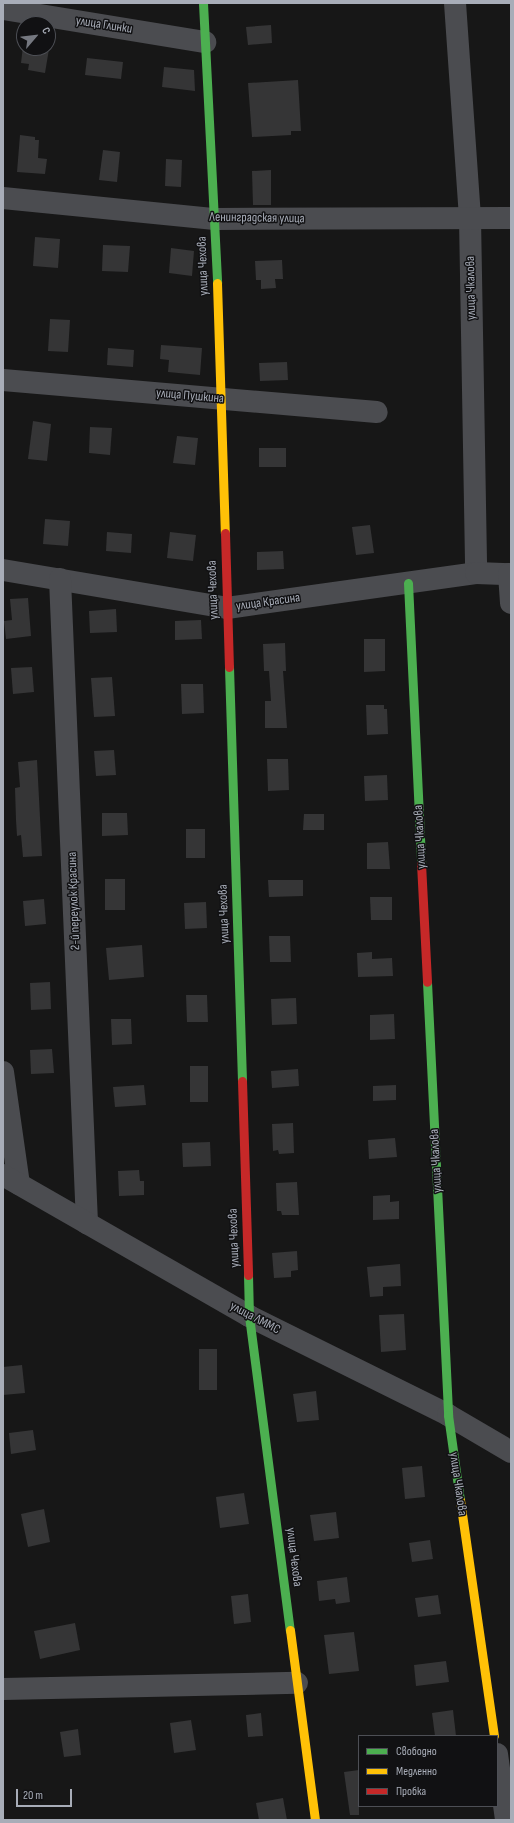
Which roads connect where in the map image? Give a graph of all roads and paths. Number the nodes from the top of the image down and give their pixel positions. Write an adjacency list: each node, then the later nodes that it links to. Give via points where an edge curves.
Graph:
1 (203, 3): 4 (street, улица Чехова)
2 (455, 3): 6 (street, улица Чкалова)
3 (3, 9): 4 (street, улица Глинки)
4 (205, 42): 8 (street, улица Чехова)
5 (3, 198): 8 (street, Ленинградская улица)
6 (470, 218): 7 (street, Ленинградская улица); 8 (street, Ленинградская улица); 13 (street, улица Чкалова)
7 (511, 218)
8 (215, 219): 10 (street, улица Чехова)
9 (3, 380): 10 (street, улица Пушкина)
10 (220, 399): 11 (street, улица Пушкина); 18 (street, улица Чехова)
11 (377, 412)
12 (3, 570): 15 (street, улица Красина)
13 (476, 573): 14 (street, улица Красина); 16 (street, улица Красина)
14 (510, 574): 17 (street)
15 (60, 580): 18 (street, улица Красина); 21 (street, 2-й переулок Красина)
16 (408, 583): 18 (street, улица Красина); 23 (street, улица Чкалова)
17 (511, 603)
18 (227, 608): 22 (street, улица Чехова)
19 (3, 1072): 20 (street)
20 (11, 1180): 21 (street, улица ЛММС)
21 (88, 1223): 22 (street, улица ЛММС)
22 (249, 1316): 23 (street, улица ЛММС); 25 (street, улица Чехова)
23 (448, 1415): 24 (street, улица ЛММС); 27 (street, улица Чкалова)
24 (511, 1452)
25 (297, 1683): 26 (street); 29 (street, улица Чехова)
26 (3, 1689)
27 (494, 1735)
28 (498, 1761): 30 (street)
29 (315, 1820)
30 (506, 1820)

